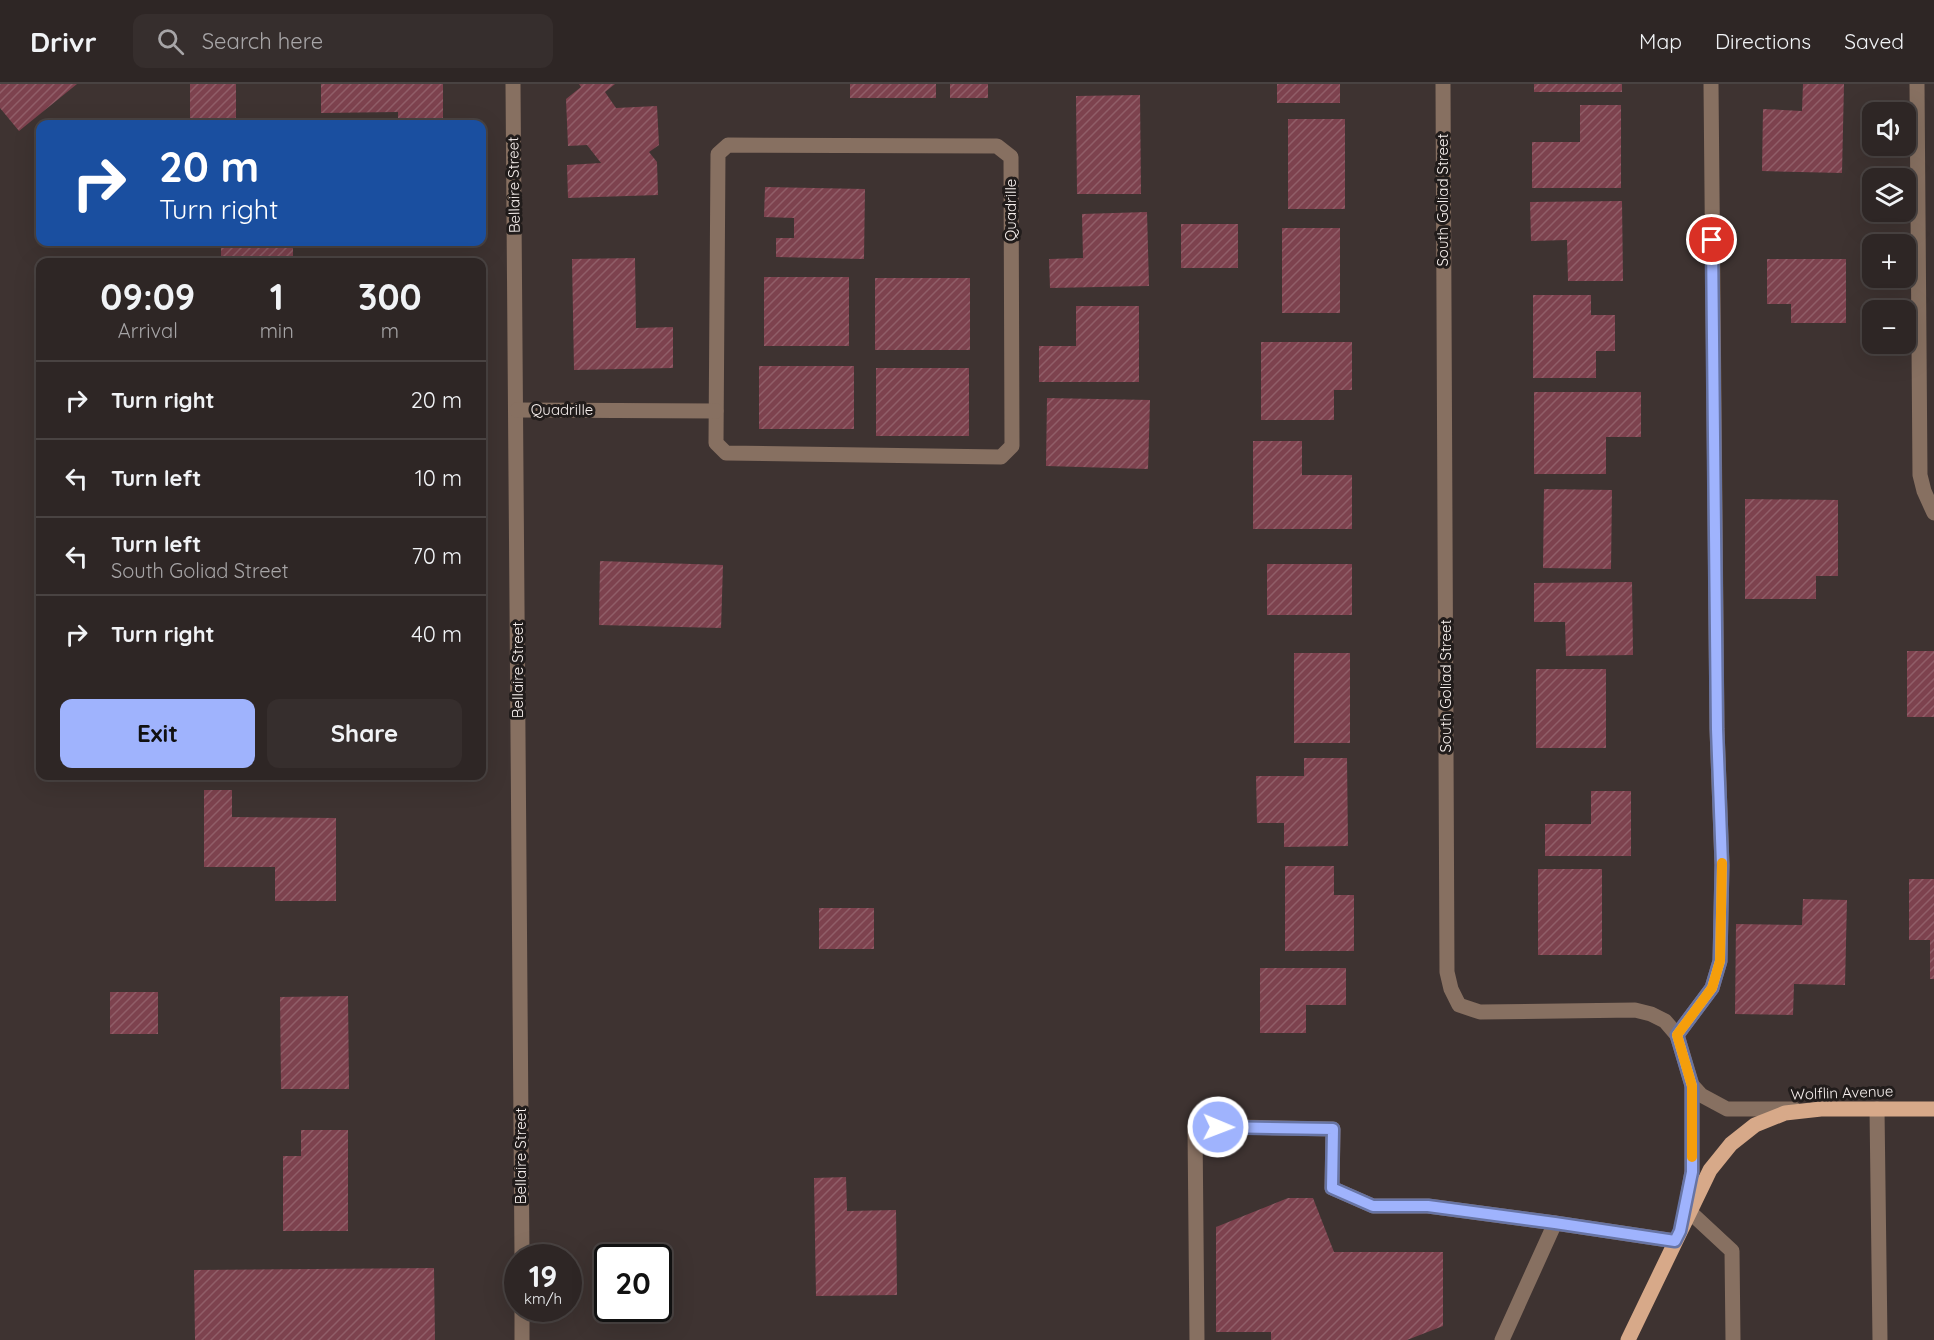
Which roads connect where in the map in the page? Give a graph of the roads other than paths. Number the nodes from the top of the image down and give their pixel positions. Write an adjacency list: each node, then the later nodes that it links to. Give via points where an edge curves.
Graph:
1 (513, 84): 5 (street, Bellaire Street)
2 (1443, 84): 8 (street, South Goliad Street, via 1447,972 1451,989 1459,1005 1480,1012 1635,1010 1665,1021)
3 (1711, 84): 8 (street, via 1720,961 1712,988)
4 (1917, 84): 7 (street, via 1920,475)
5 (517, 410): 6 (street, Quadrille); 16 (street, Bellaire Street)
6 (716, 411): 6 (street, Quadrille, via 716,443 726,453 1001,457 1012,446 1011,157 997,146 728,145 723,149 718,154)
7 (1934, 513)
8 (1677, 1035): 9 (street)
9 (1692, 1086): 10 (street, via 1727,1109); 15 (street, via 1692,1172)
10 (1821, 1109): 11 (main road, Wolflin Avenue); 13 (main road, Wolflin Avenue, via 1785,1113 1755,1125 1731,1144 1710,1170)
11 (1877, 1109): 12 (main road, Wolflin Avenue); 23 (street)
12 (1934, 1109)
13 (1690, 1212): 15 (main road, Wolflin Avenue); 22 (street, via 1732,1251)
14 (1555, 1223): 15 (street); 19 (street, via 1428,1206 1373,1206 1332,1188 1333,1129 1196,1126); 20 (street)
15 (1678, 1236): 21 (main road, Wolflin Avenue)
16 (522, 1244)
17 (522, 1322): 18 (street)
18 (522, 1340)
19 (1197, 1340)
20 (1502, 1340)
21 (1628, 1340)
22 (1733, 1340)
23 (1880, 1340)

